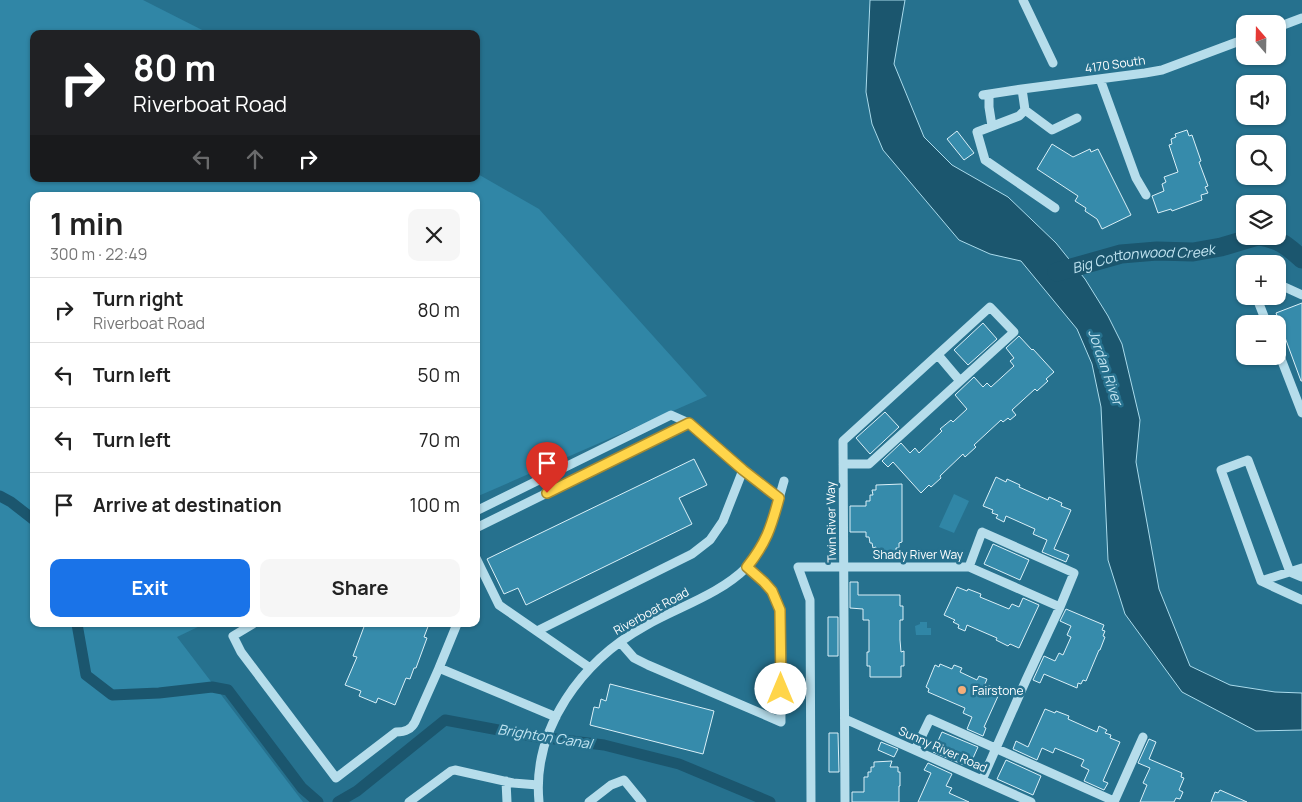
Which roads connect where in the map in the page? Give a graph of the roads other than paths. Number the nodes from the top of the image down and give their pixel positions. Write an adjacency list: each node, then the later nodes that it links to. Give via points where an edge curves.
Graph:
1 (1023, 0): 5 (street)
2 (1302, 18): 3 (street)
3 (1286, 25)
4 (1236, 42): 6 (street, 4170 South, via 1162,70)
5 (1054, 63)
6 (1100, 79): 7 (street, 4170 South); 11 (street, via 1136,178)
7 (1022, 89): 8 (street); 10 (street, 4170 South, via 986,95)
8 (1025, 110): 9 (street, via 1052,130); 10 (street, via 1019,116)
9 (1077, 118)
10 (992, 126): 12 (street, via 977,132 985,160)
11 (1146, 195)
12 (1055, 208)
13 (1286, 288): 14 (street)
14 (1302, 295)
15 (938, 355): 17 (street); 17 (street, Twin River Way, via 990,307 1014,332); 20 (street, Twin River Way, via 843,441)
16 (1283, 365): 18 (street)
17 (960, 381): 20 (street, via 869,464)
18 (1302, 413)
19 (689, 423): 21 (street); 24 (street, via 671,415); 25 (street)
20 (843, 464): 29 (street, Twin River Way)
21 (743, 470): 23 (street); 38 (street, via 723,521 710,540 692,554)
22 (784, 481): 23 (street, Riverboat Road)
23 (779, 498): 28 (street, Riverboat Road, via 767,538)
24 (480, 509)
25 (480, 526)
26 (480, 566): 38 (street, via 499,606)
27 (969, 566): 29 (street, Shady River Way); 35 (street, Shady River Way); 35 (street, via 982,532 1074,573)
28 (747, 567): 39 (street, Riverboat Road, via 725,585); 39 (street, via 772,591 780,610 781,722 648,665 634,658)
29 (845, 568): 43 (street, Twin River Way); 55 (street, Shady River Way, via 798,567 810,600)
30 (1302, 568): 31 (street)
31 (1290, 572): 32 (street); 33 (street); 33 (street, via 1248,460 1221,470)
32 (1302, 577)
33 (1261, 581): 34 (street)
34 (1302, 600)
35 (1060, 607): 45 (street)
36 (249, 627): 40 (street, via 233,636 241,652 336,778 396,732 414,725)
37 (457, 627): 40 (street)
38 (537, 631): 41 (street)
39 (620, 642): 41 (street, Riverboat Road)
40 (439, 668): 42 (street)
41 (590, 668): 42 (street, Riverboat Road)
42 (556, 717): 49 (street, Riverboat Road, via 541,759)
43 (845, 719): 46 (street, Sunny River Road); 56 (street, Twin River Way)
44 (1143, 737): 58 (street)
45 (995, 748): 46 (street, via 930,719); 47 (street); 58 (street)
46 (915, 750): 47 (street, Sunny River Road)
47 (982, 780): 57 (street, Sunny River Road)
48 (506, 781): 49 (street); 50 (street, via 451,771); 51 (street)
49 (538, 785): 52 (street, Riverboat Road)
50 (410, 802)
51 (507, 802)
52 (539, 802)
53 (589, 802): 54 (street, via 611,785 624,780)
54 (642, 802)
55 (812, 802)
56 (846, 802)
57 (1031, 802)
58 (1114, 802)

